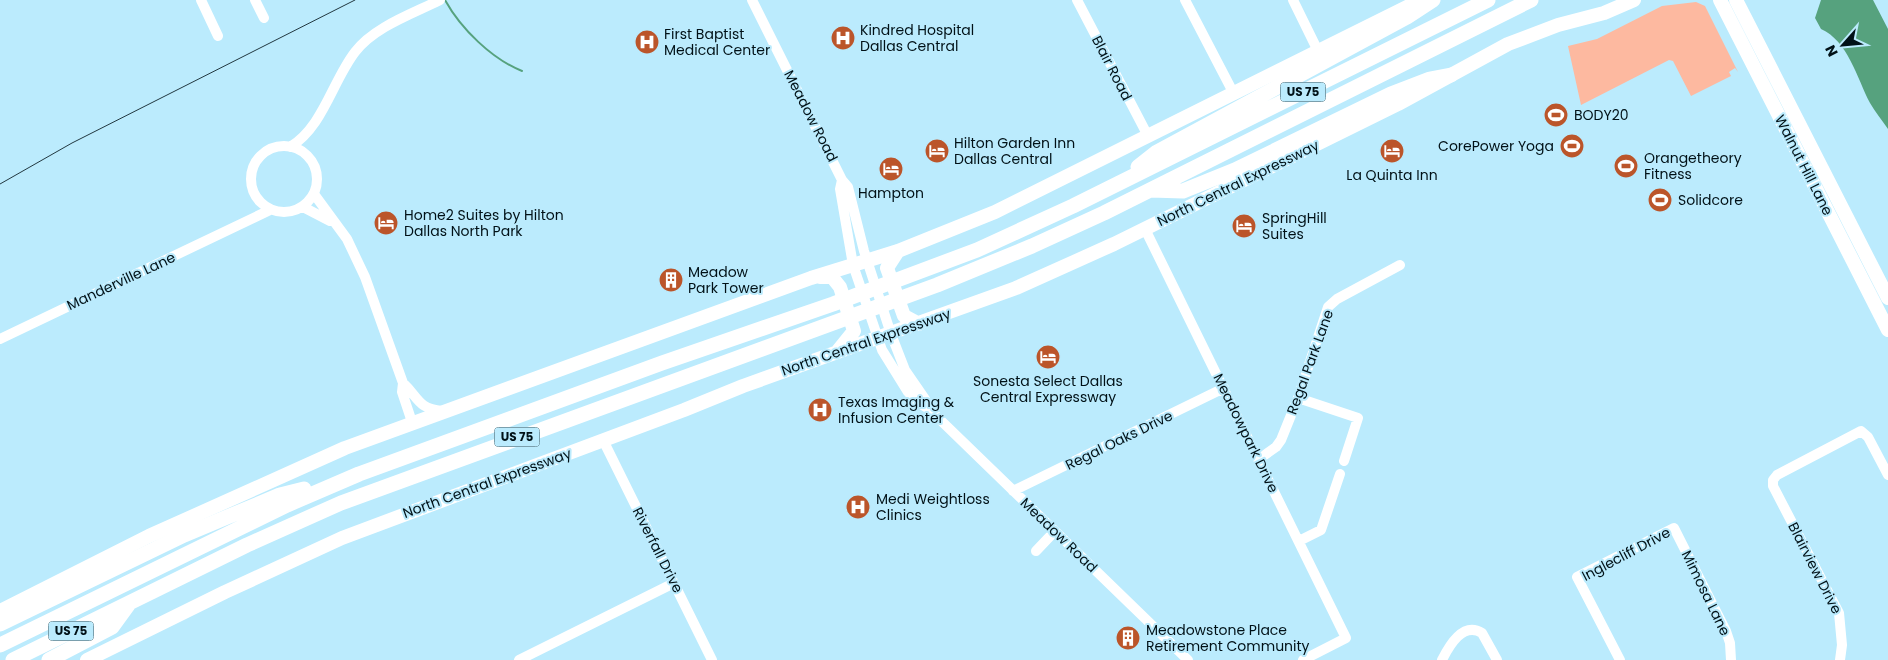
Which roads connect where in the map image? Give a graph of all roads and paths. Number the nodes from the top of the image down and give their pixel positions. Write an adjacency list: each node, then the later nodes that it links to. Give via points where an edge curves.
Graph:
1 (201, 0): 16 (street)
2 (255, 0): 15 (street)
3 (752, 0): 24 (street, Meadow Road)
4 (1077, 0): 21 (street, Blair Road)
5 (1185, 0): 19 (street)
6 (1293, 0): 17 (street)
7 (1422, 0): 17 (main road)
8 (1433, 0): 25 (highway, via 1157,152)
9 (1488, 0): 25 (highway, US 75)
10 (1531, 0): 26 (highway, North Central Expressway / US 75)
11 (1634, 0): 18 (main road, North Central Expressway, via 1604,13 1522,38)
12 (1720, 0): 41 (main road, Walnut Hill Lane)
13 (1736, 0): 39 (main road, Walnut Hill Lane)
14 (437, 1): 20 (street, via 380,31 360,46)
15 (264, 18)
16 (218, 36)
17 (1318, 51): 19 (main road)
18 (1451, 75): 26 (highway, via 1430,79 1391,94 1235,170 1182,191); 33 (main road, North Central Expressway)
19 (1234, 94): 21 (main road)
20 (310, 129): 22 (street); 23 (street)
21 (1148, 136): 34 (main road, via 1022,200)
22 (290, 147): 23 (street); 28 (street, via 278,147 260,157 252,175)
23 (308, 155): 27 (street, via 316,172)
24 (842, 180): 35 (street, Meadow Road, via 853,203); 36 (street, Meadow Road, via 840,189)
25 (1118, 184): 53 (highway, US 75, via 1025,230 907,277)
26 (1150, 190): 62 (highway, North Central Expressway / US 75, via 1040,243 914,293 365,493 269,534)
27 (314, 194): 29 (street); 32 (street)
28 (256, 197): 30 (street); 31 (street)
29 (303, 207): 30 (street, via 286,213); 32 (street)
30 (270, 210): 31 (street, Manderville Lane)
31 (243, 223): 43 (street, Manderville Lane)
32 (335, 224): 45 (street, via 365,277)
33 (1145, 229): 40 (main road, North Central Expressway, via 1016,288); 46 (street, Meadowpark Drive)
34 (898, 251): 35 (main road); 40 (main road, via 887,268 904,316)
35 (867, 261): 36 (main road); 42 (street, Meadow Road)
36 (852, 265): 38 (main road); 42 (street, Meadow Road)
37 (1400, 265): 47 (street, Regal Park Lane, via 1331,303)
38 (811, 278): 44 (main road, via 826,276 836,281 854,331); 48 (main road)
39 (1888, 298)
40 (919, 324): 42 (main road, North Central Expressway)
41 (1888, 330)
42 (885, 336): 44 (main road, North Central Expressway); 56 (street, Meadow Road, via 886,358 917,402 929,409)
43 (0, 339)
44 (835, 354): 50 (main road, North Central Expressway)
45 (403, 383): 48 (street, via 421,406); 49 (street, via 402,392)
46 (1224, 388): 51 (street, Meadowpark Drive); 56 (street, Regal Oaks Drive)
47 (1298, 398): 51 (street, Regal Park Lane, via 1281,440); 52 (street, via 1358,418)
48 (442, 411): 49 (main road)
49 (412, 422): 63 (main road, via 231,498)
50 (602, 440): 61 (street, Riverfall Drive); 68 (main road, North Central Expressway, via 342,538)
51 (1259, 459): 59 (street, Meadowpark Drive)
52 (1344, 461)
53 (359, 474): 64 (highway, via 280,495 233,514 136,557); 65 (highway, US 75, via 287,505)
54 (1340, 474): 59 (street, via 1321,530)
55 (1888, 475): 77 (street, Blairview Drive, via 1868,437 1861,431 1773,480 1773,486 1839,612)
56 (1013, 491): 58 (street, Meadow Road)
57 (1674, 528): 75 (street, Inglecliff Drive, via 1576,577); 76 (street, Mimosa Lane, via 1726,630)
58 (1055, 531): 60 (street); 71 (street, Meadow Road)
59 (1299, 541): 72 (street, Meadowpark Drive, via 1346,638)
60 (1036, 551)
61 (674, 583): 69 (street); 70 (street, Riverfall Drive)
62 (130, 602): 66 (highway, North Central Expressway / US 75); 67 (highway, via 112,626)
63 (0, 611)
64 (0, 624)
65 (0, 645)
66 (13, 660)
67 (49, 660)
68 (87, 660)
69 (519, 660)
70 (712, 660)
71 (1188, 660)
72 (1302, 660)
73 (1442, 660): 74 (street, via 1453,641 1471,630 1482,633)
74 (1497, 660)
75 (1620, 660)
76 (1731, 660)
77 (1840, 660)

